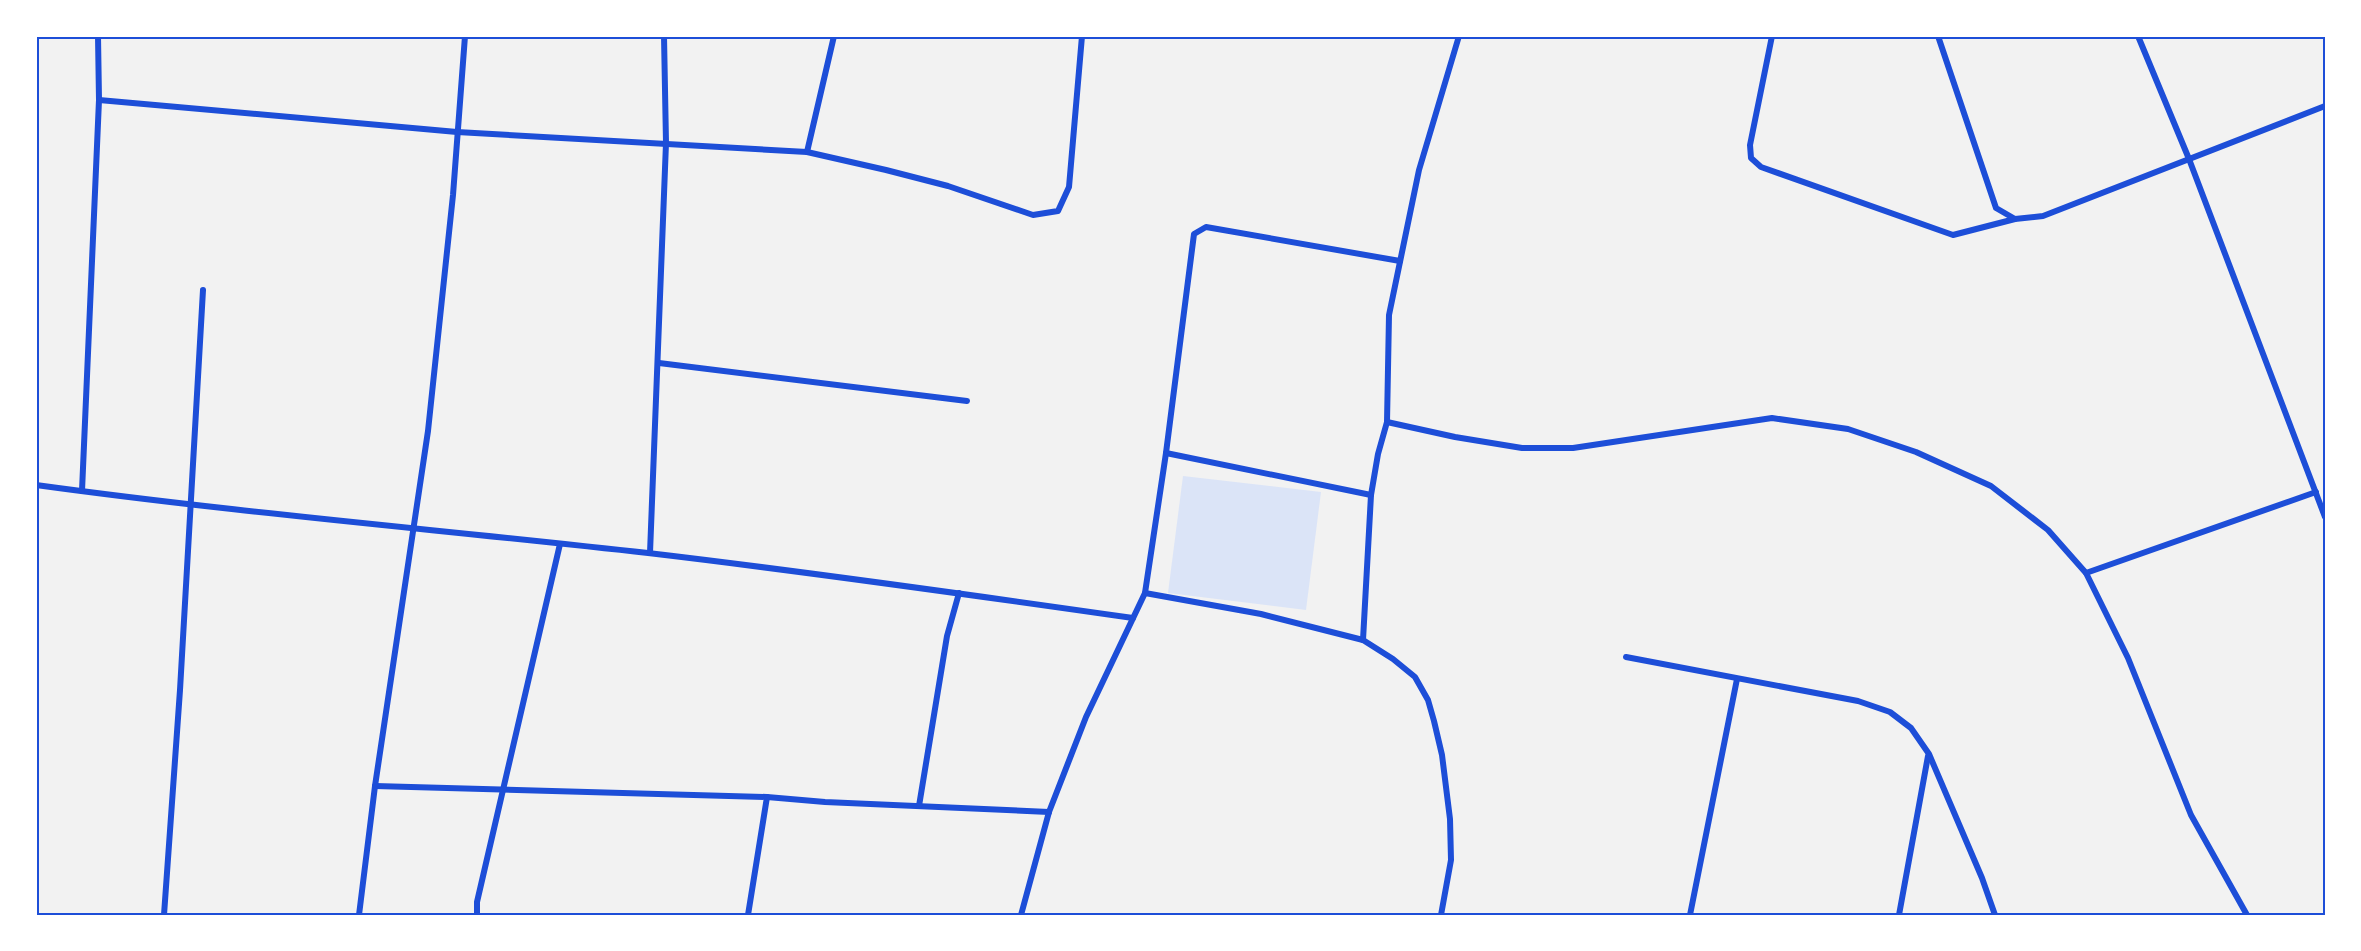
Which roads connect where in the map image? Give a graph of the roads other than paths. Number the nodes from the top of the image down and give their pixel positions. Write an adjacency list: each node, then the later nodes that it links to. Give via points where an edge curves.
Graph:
1 (98, 36): 10 (street)
2 (465, 36): 12 (street)
3 (664, 36): 13 (street)
4 (834, 36): 14 (street)
5 (1082, 36): 14 (street, via 1069,187 1058,211 1033,215 948,186)
6 (1459, 36): 17 (street, via 1419,170)
7 (1772, 36): 16 (street, via 1750,145 1751,158 1761,167 1953,234)
8 (1938, 36): 16 (street, via 1996,208)
9 (2138, 36): 15 (street)
10 (99, 100): 12 (street); 24 (street)
11 (2325, 106): 15 (street)
12 (458, 132): 13 (street); 29 (street, via 428,430)
13 (666, 143): 14 (street); 19 (street)
14 (807, 152)
15 (2189, 159): 16 (street, via 2043,216); 25 (street)
16 (2015, 219)
17 (1400, 261): 21 (street, via 1389,315); 22 (street, via 1206,227 1194,234)
18 (203, 290): 27 (street)
19 (659, 363): 20 (street); 31 (street)
20 (967, 401)
21 (1387, 422): 26 (street); 32 (street, via 1522,448 1573,448 1772,418 1848,429 1916,452 1991,486 2048,530)
22 (1166, 453): 26 (street); 34 (street)
23 (36, 485): 24 (street)
24 (82, 491): 27 (street)
25 (2316, 492): 28 (street); 32 (street)
26 (1371, 495): 36 (street)
27 (189, 504): 29 (street); 45 (street)
28 (2325, 517)
29 (412, 528): 30 (street); 40 (street)
30 (560, 544): 31 (street); 41 (street)
31 (650, 553): 33 (street)
32 (2086, 573): 54 (street, via 2128,658 2192,815)
33 (959, 593): 35 (street); 43 (street, via 947,636)
34 (1145, 593): 35 (street); 36 (street, via 1261,614)
35 (1133, 618): 44 (street, via 1086,717)
36 (1363, 640): 50 (street, via 1415,677 1428,700 1442,755 1450,819 1451,860)
37 (1626, 657): 38 (street)
38 (1737, 679): 39 (street, via 1858,700 1890,712 1911,728); 51 (street)
39 (1929, 754): 52 (street); 53 (street)
40 (375, 786): 41 (street); 46 (street)
41 (502, 789): 42 (street); 47 (street)
42 (767, 797): 43 (street); 48 (street)
43 (919, 807): 44 (street)
44 (1049, 812): 49 (street)
45 (164, 915)
46 (359, 915)
47 (477, 915)
48 (748, 915)
49 (1021, 915)
50 (1441, 915)
51 (1690, 915)
52 (1899, 915)
53 (1995, 915)
54 (2247, 915)

